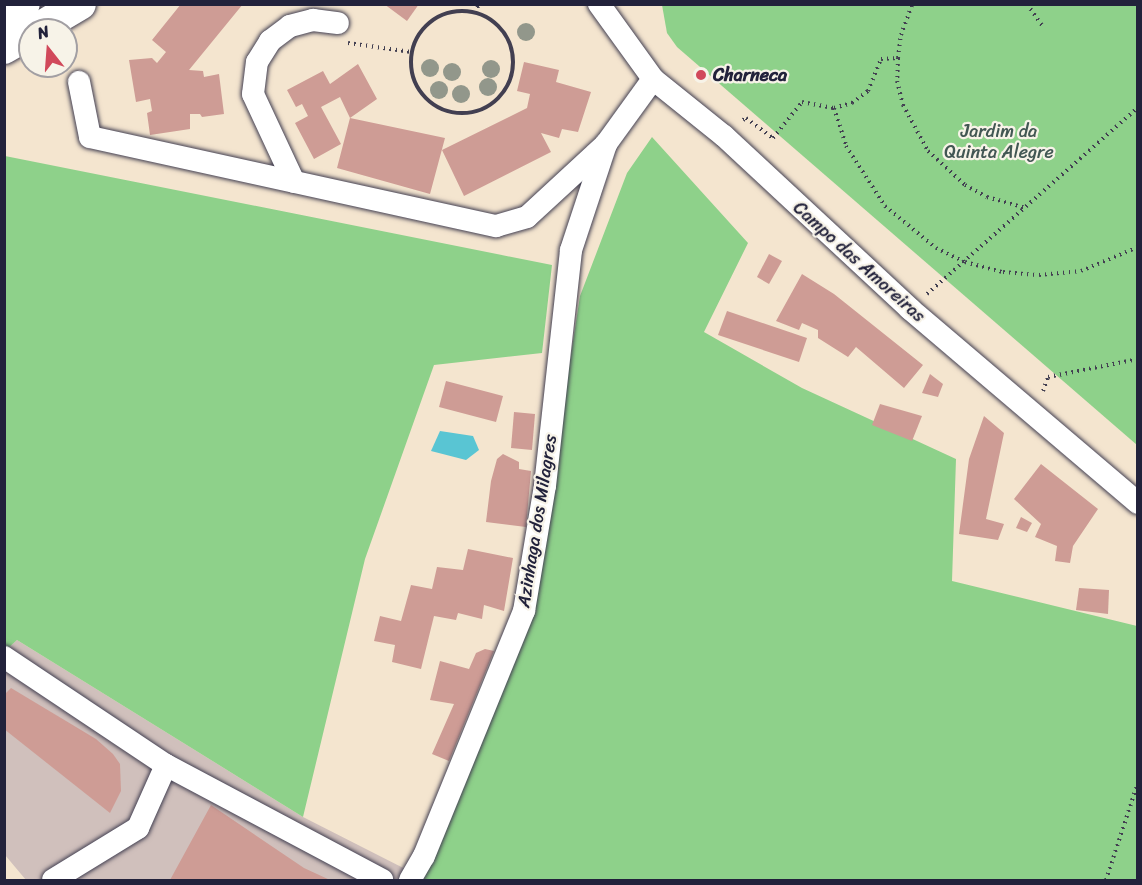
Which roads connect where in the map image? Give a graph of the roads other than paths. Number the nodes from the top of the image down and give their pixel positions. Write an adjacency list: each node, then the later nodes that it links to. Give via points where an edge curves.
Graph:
1 (24, 4): 4 (main road)
2 (80, 4): 5 (main road)
3 (599, 4): 9 (street, Campo das Amoreiras)
4 (4, 16)
5 (56, 18)
6 (338, 23): 12 (street, via 313,20 290,26 270,41 257,62 254,94)
7 (18, 40): 8 (main road)
8 (4, 48)
9 (653, 79): 11 (street); 13 (street, Campo das Amoreiras, via 724,136 910,309)
10 (79, 82): 12 (street, via 90,137)
11 (606, 144): 12 (street, via 527,217 496,226); 18 (street, Azinhaga dos Milagres, via 571,250 545,486 524,611 424,856)
12 (294, 182)
13 (1137, 503)
14 (4, 657): 15 (street)
15 (166, 765): 16 (street, via 138,828); 17 (street)
16 (53, 880)
17 (382, 880)
18 (410, 880)

